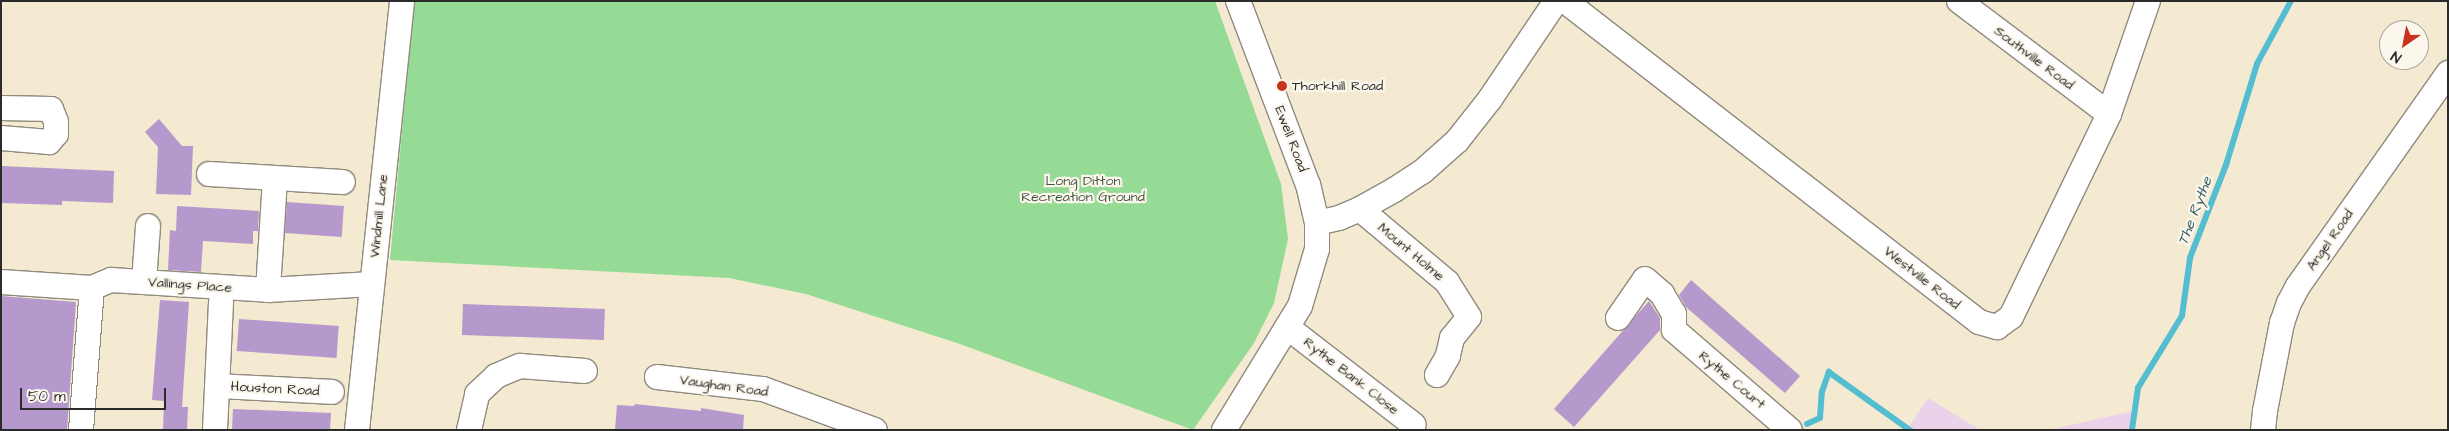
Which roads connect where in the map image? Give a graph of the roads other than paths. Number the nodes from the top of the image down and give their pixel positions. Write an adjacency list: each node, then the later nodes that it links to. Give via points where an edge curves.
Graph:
1 (402, 1): 20 (street, Windmill Lane)
2 (1238, 1): 15 (street, Ewell Road, via 1308,186)
3 (1556, 1): 14 (street, via 1490,99 1457,141 1422,172)
4 (1565, 1): 9 (street, Westville Road, via 1979,322 1997,326 2011,317)
5 (1959, 1): 9 (street, Southville Road)
6 (2148, 1): 9 (street, Westville Road)
7 (2448, 73): 38 (street, Angel Road, via 2289,303 2264,410)
8 (1, 108): 10 (street, via 50,108 56,122 56,134 49,142)
9 (2109, 114)
10 (1, 138)
11 (209, 174): 12 (street)
12 (275, 178): 13 (street); 21 (street)
13 (343, 182)
14 (1360, 209): 15 (street); 26 (street, Mount Holme, via 1448,282 1470,317 1452,338 1448,356)
15 (1317, 223): 24 (street, via 1315,260 1300,306)
16 (148, 226): 18 (street)
17 (1, 282): 19 (street, Vallings Place)
18 (144, 282): 19 (street, Vallings Place); 21 (street, Vallings Place)
19 (102, 284): 31 (street)
20 (372, 284): 21 (street, Vallings Place); 33 (street, Windmill Lane)
21 (268, 290)
22 (221, 301): 28 (street, Houston Road)
23 (1618, 318): 37 (street, Rythe Court, via 1645,279 1662,294 1674,314 1674,330)
24 (1287, 327): 30 (street, Rythe Bank Close); 36 (street)
25 (585, 372): 34 (street, via 520,366 496,376 478,394)
26 (1437, 375)
27 (657, 377): 35 (street, Vaughan Road, via 763,389)
28 (218, 386): 29 (street, Houston Road); 32 (street, Houston Road)
29 (332, 392)
30 (1414, 425)
31 (81, 430)
32 (215, 430)
33 (357, 430)
34 (469, 430)
35 (875, 430)
36 (1224, 430)
37 (1790, 430)
38 (2263, 430)

